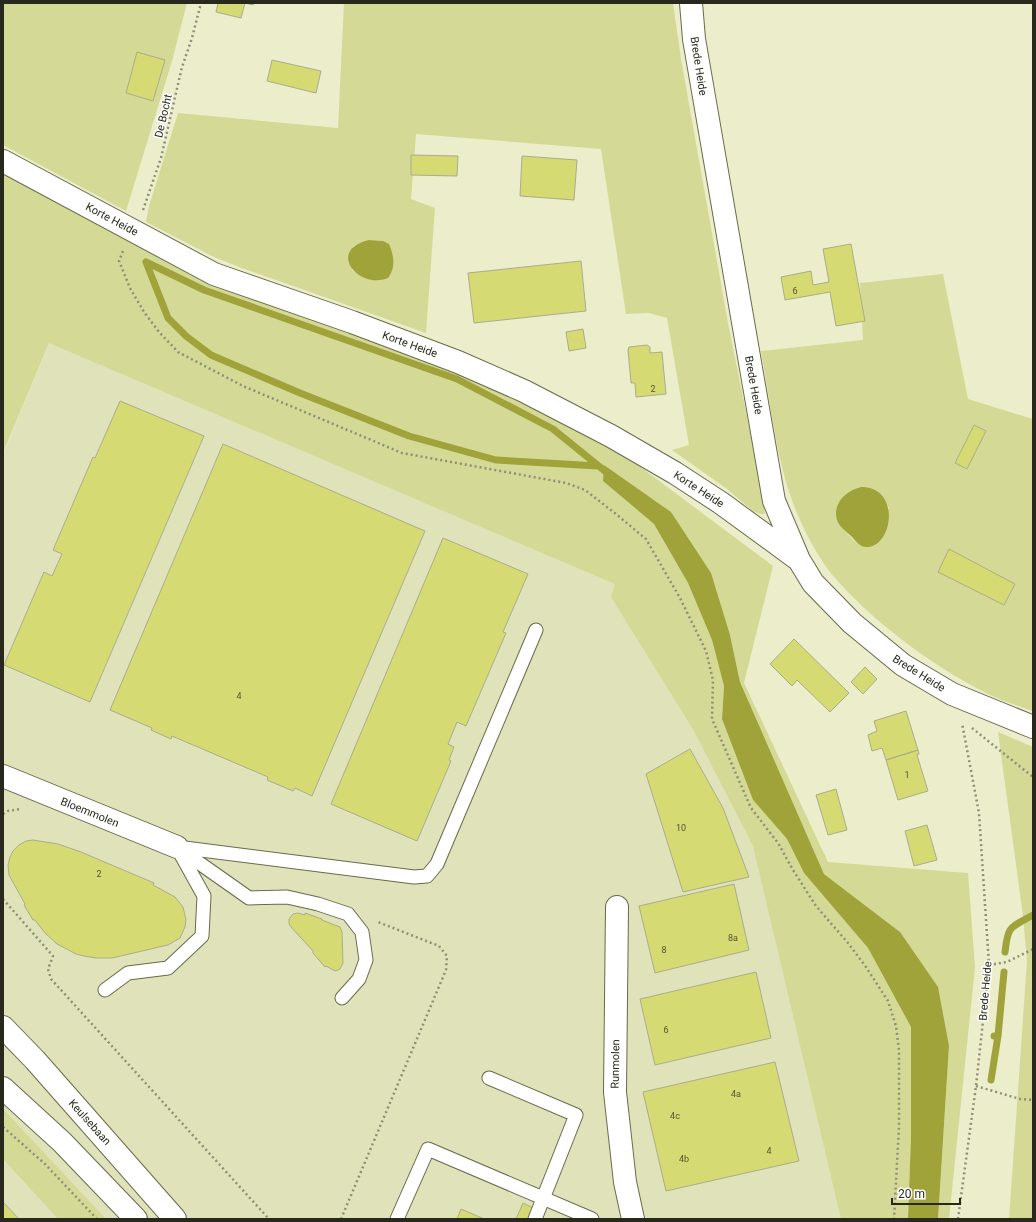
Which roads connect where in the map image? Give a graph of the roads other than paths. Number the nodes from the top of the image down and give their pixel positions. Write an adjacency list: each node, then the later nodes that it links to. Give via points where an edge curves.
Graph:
1 (690, 3): 3 (street, Brede Heide, via 694,39 774,501)
2 (3, 161): 3 (street, Korte Heide, via 214,274 458,362 524,391 675,473)
3 (799, 560): 5 (street, Brede Heide, via 813,583 852,623 903,665 952,694)
4 (536, 630): 7 (lane, via 437,864 427,876 414,877)
5 (1033, 727)
6 (3, 776): 7 (street, Bloemmolen)
7 (177, 848): 9 (lane, via 204,896 202,936 168,968 128,973); 10 (lane, via 249,898 287,897 348,914 362,932 366,960 359,979)
8 (618, 907): 20 (street, Runmolen, via 615,1092 625,1182)
9 (105, 990)
10 (342, 998)
11 (3, 1027): 16 (street, Keulsebaan)
12 (489, 1078): 14 (lane, via 576,1115)
13 (3, 1088): 15 (street, via 62,1142)
14 (543, 1199): 17 (lane, via 428,1149); 18 (lane); 19 (lane)
15 (136, 1219)
16 (175, 1219)
17 (397, 1219)
18 (535, 1219)
19 (592, 1219)
20 (633, 1219)

